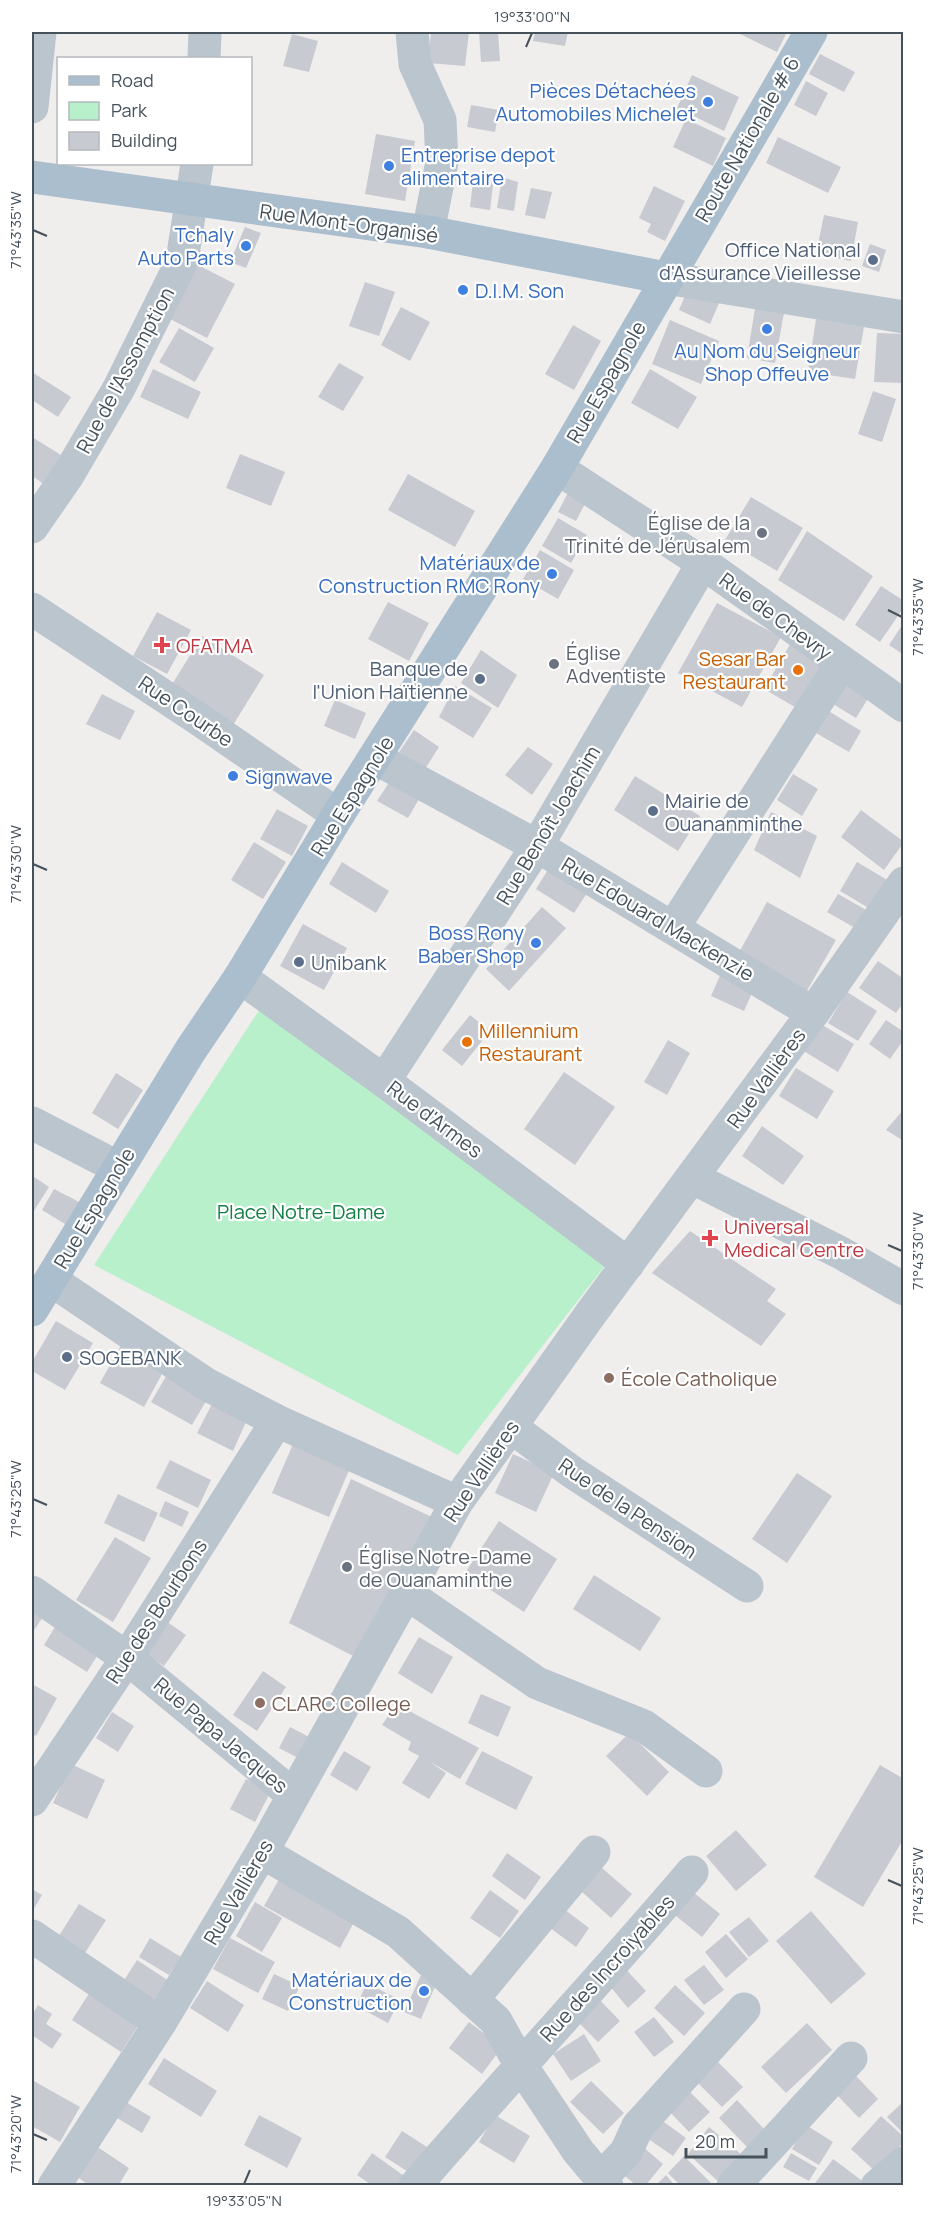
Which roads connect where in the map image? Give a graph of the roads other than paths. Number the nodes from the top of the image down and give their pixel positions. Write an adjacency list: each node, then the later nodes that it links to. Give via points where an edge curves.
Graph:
1 (40, 32): 6 (street)
2 (205, 32): 5 (street)
3 (412, 32): 10 (street, via 416,63 440,120 442,162)
4 (811, 32): 11 (main road, Route Nationale # 6)
5 (204, 57)
6 (32, 108)
7 (196, 165): 9 (street, Rue de l'Assomption)
8 (32, 177): 9 (main road, Rue Mont-Organisé)
9 (193, 201): 10 (main road, Rue Mont-Organisé); 14 (street, Rue de l'Assomption, via 182,261 119,388)
10 (428, 232): 11 (main road, Rue Mont-Organisé)
11 (666, 278): 12 (street); 13 (main road, Rue Espagnole)
12 (903, 317)
13 (557, 468): 15 (street, Rue de Chevry); 19 (main road, Rue Espagnole)
14 (32, 527)
15 (703, 563): 17 (street, Rue de Chevry); 21 (street, Rue Benoît Joachim)
16 (32, 609): 20 (street, Rue Courbe)
17 (841, 664): 18 (street, Rue de Chevry); 23 (street)
18 (903, 706)
19 (375, 758): 20 (main road, Rue Espagnole); 21 (street, Rue Edouard Mackenzie)
20 (338, 815): 24 (main road, Rue Espagnole)
21 (537, 846): 23 (street, Rue Edouard Mackenzie); 26 (street, Rue Benoît Joachim)
22 (903, 883): 25 (street, Rue Vallières)
23 (673, 928): 25 (street, Rue Edouard Mackenzie)
24 (240, 977): 26 (street, Rue d'Armes); 28 (main road, Rue Espagnole, via 190,1051)
25 (813, 1013): 29 (street, Rue Vallières)
26 (384, 1081): 30 (street, Rue d'Armes)
27 (32, 1123): 28 (street)
28 (100, 1157): 31 (main road, Rue Espagnole)
29 (693, 1178): 30 (street, Rue Vallières); 32 (street)
30 (628, 1264): 35 (street, Rue Vallières)
31 (51, 1280): 33 (main road, Rue Espagnole); 34 (street, via 207,1384)
32 (903, 1289)
33 (32, 1310)
34 (278, 1421): 36 (street); 40 (street, Rue des Bourbons)
35 (511, 1427): 36 (street, Rue Vallières); 37 (street, Rue de la Pension, via 572,1472)
36 (457, 1502): 39 (street, Rue Vallières)
37 (747, 1586)
38 (32, 1592): 40 (street, Rue Papa Jacques)
39 (406, 1593): 41 (street, via 537,1683 644,1726); 42 (street, Rue Vallières)
40 (127, 1658): 42 (street, Rue Papa Jacques); 43 (street, Rue des Bourbons)
41 (706, 1771)
42 (293, 1795): 44 (street, Rue Vallières)
43 (32, 1800)
44 (262, 1852): 48 (street, via 398,1932); 50 (street, Rue Vallières)
45 (594, 1852): 48 (street)
46 (692, 1872): 52 (street, Rue des Incroiyables)
47 (32, 1936): 50 (street)
48 (472, 2000): 52 (street, via 496,2021)
49 (744, 2009): 54 (street, via 638,2126 626,2152)
50 (160, 2023): 55 (street, Rue Vallières)
51 (851, 2058): 57 (street)
52 (520, 2064): 54 (street, via 578,2151); 56 (street, Rue des Incroiyables)
53 (903, 2163): 58 (street)
54 (604, 2182)
55 (54, 2186)
56 (415, 2186)
57 (733, 2186)
58 (877, 2186)

